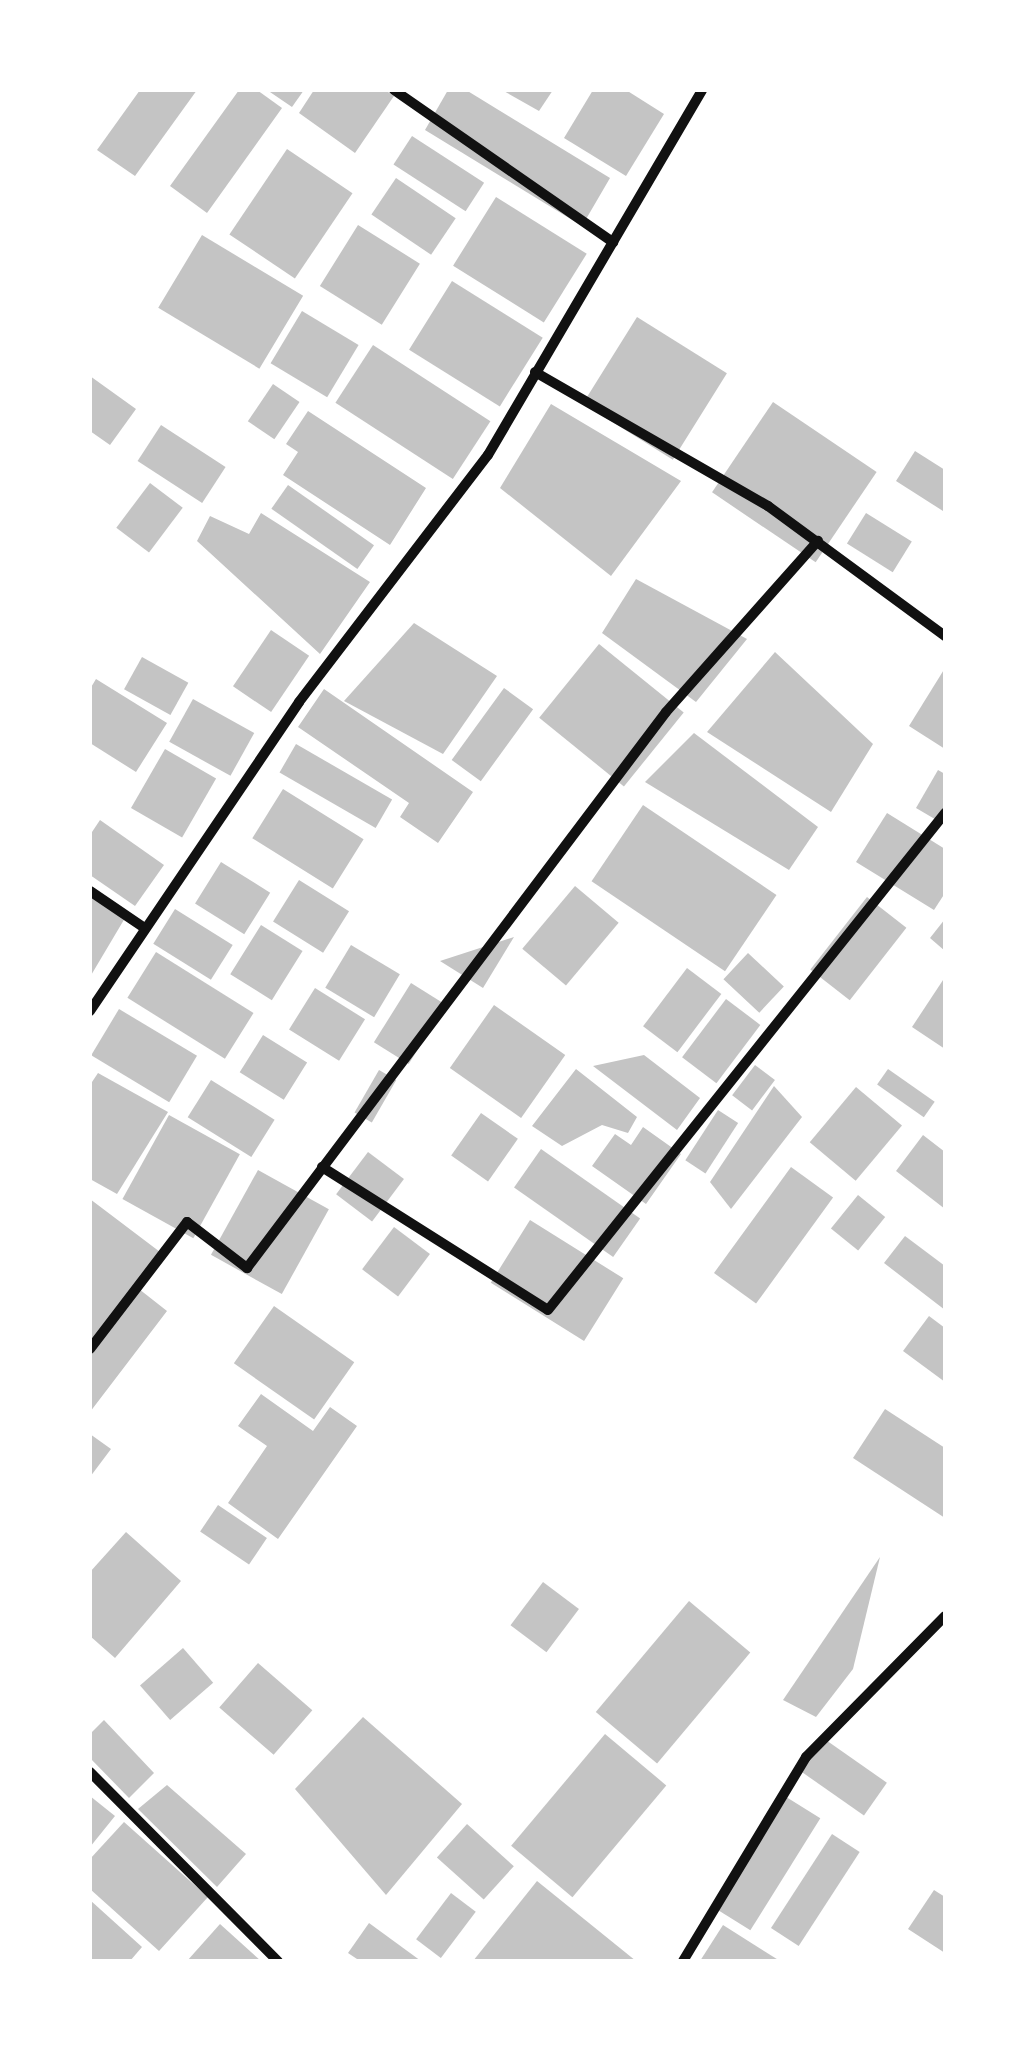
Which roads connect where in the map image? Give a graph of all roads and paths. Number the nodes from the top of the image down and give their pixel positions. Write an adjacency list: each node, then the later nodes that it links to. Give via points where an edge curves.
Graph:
1 (394, 90): 3 (street)
2 (702, 90): 3 (street)
3 (613, 242): 4 (street)
4 (535, 372): 5 (street); 9 (street, via 488,455 299,702)
5 (818, 541): 6 (street); 11 (street, via 666,712)
6 (945, 636)
7 (945, 813): 11 (street, via 548,1310)
8 (90, 891): 9 (street)
9 (144, 927): 10 (street)
10 (90, 1010)
11 (322, 1167): 12 (street, via 247,1268 187,1222)
12 (90, 1349)
13 (945, 1616): 16 (street, via 806,1757)
14 (90, 1772): 15 (street)
15 (278, 1961)
16 (683, 1961)

